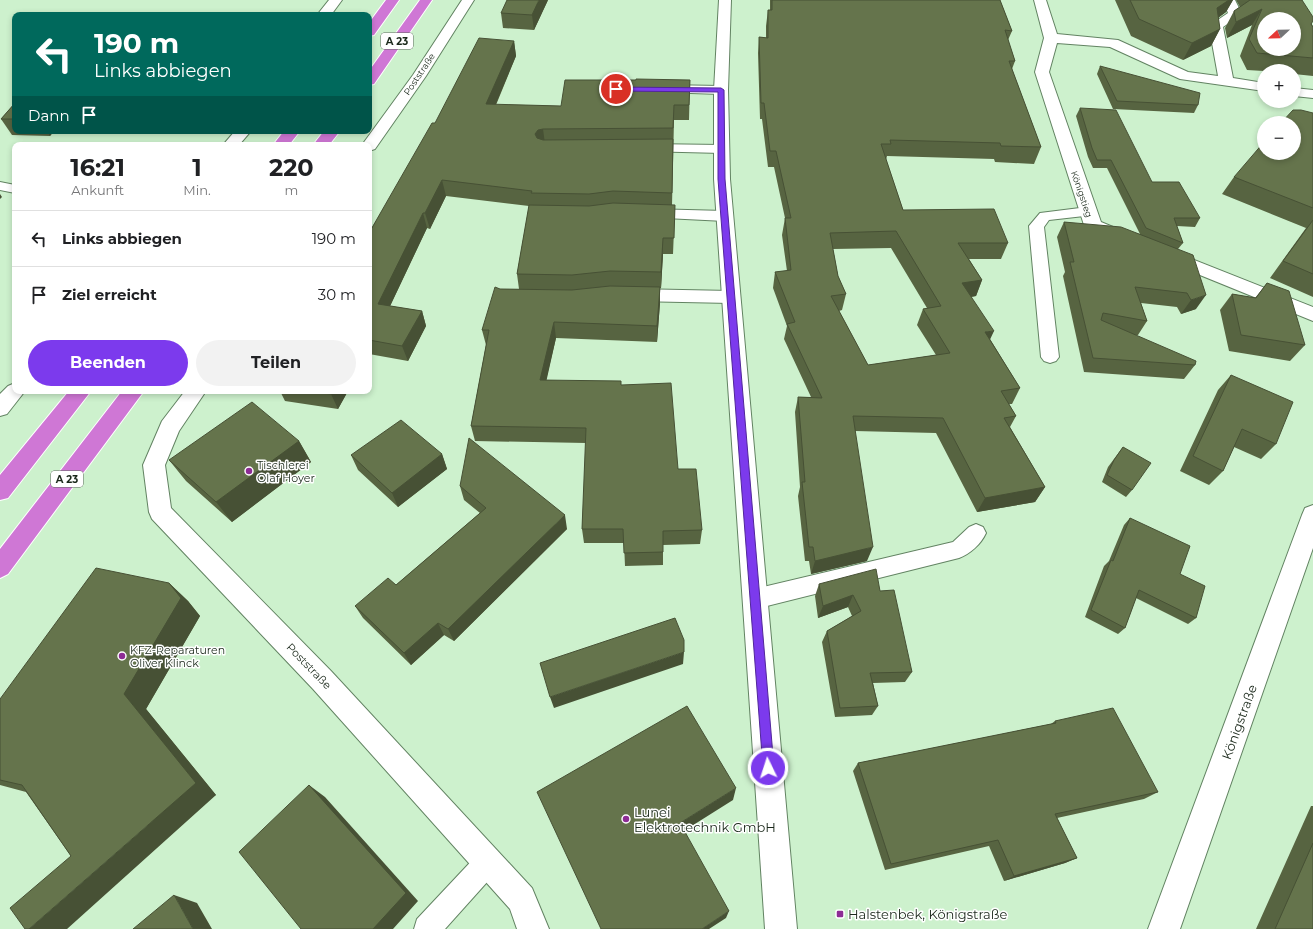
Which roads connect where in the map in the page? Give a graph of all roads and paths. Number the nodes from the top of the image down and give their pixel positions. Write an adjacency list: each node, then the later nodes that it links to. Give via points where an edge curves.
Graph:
1 (336, 0): 8 (street)
2 (393, 0): 9 (highway, A 23)
3 (426, 0): 11 (highway, A 23)
4 (468, 0): 24 (street, Poststraße, via 419,76)
5 (725, 0): 15 (street)
6 (1040, 0): 10 (street)
7 (1229, 0): 12 (street, via 1235,14 1216,26)
8 (326, 12)
9 (372, 28)
10 (1051, 38): 12 (street, via 1113,42 1185,76); 29 (street, Königstieg, via 1042,72)
11 (372, 77)
12 (1226, 81): 13 (street)
13 (1257, 86)
14 (650, 89): 15 (lane)
15 (721, 90): 26 (street)
16 (1301, 93): 17 (street)
17 (1313, 94)
18 (241, 134): 21 (street)
19 (290, 134): 22 (highway)
20 (330, 134): 23 (highway)
21 (234, 142)
22 (283, 142)
23 (323, 142)
24 (372, 142)
25 (634, 148): 26 (lane)
26 (722, 149): 31 (street)
27 (0, 186): 28 (lane)
28 (12, 189)
29 (1088, 212): 32 (street, Königstieg, via 1093,225); 37 (lane, via 1044,216 1036,226)
30 (636, 213): 31 (lane)
31 (725, 216): 35 (street)
32 (1136, 242)
33 (1157, 251): 36 (street, via 1238,277)
34 (618, 294): 35 (lane)
35 (731, 298): 47 (street)
36 (1313, 314)
37 (1050, 357)
38 (13, 394): 42 (street)
39 (79, 394): 43 (highway)
40 (132, 394): 46 (highway, A 23)
41 (194, 394): 48 (street, Poststraße, via 170,427 154,465 160,512 322,680)
42 (0, 408)
43 (0, 491)
44 (1313, 517): 52 (street, Königstraße)
45 (976, 533): 47 (lane, via 959,549)
46 (0, 567)
47 (755, 598): 51 (street)
48 (488, 862): 49 (lane); 50 (street, Poststraße, via 521,899)
49 (427, 929)
50 (533, 929)
51 (781, 929)
52 (1164, 929)

